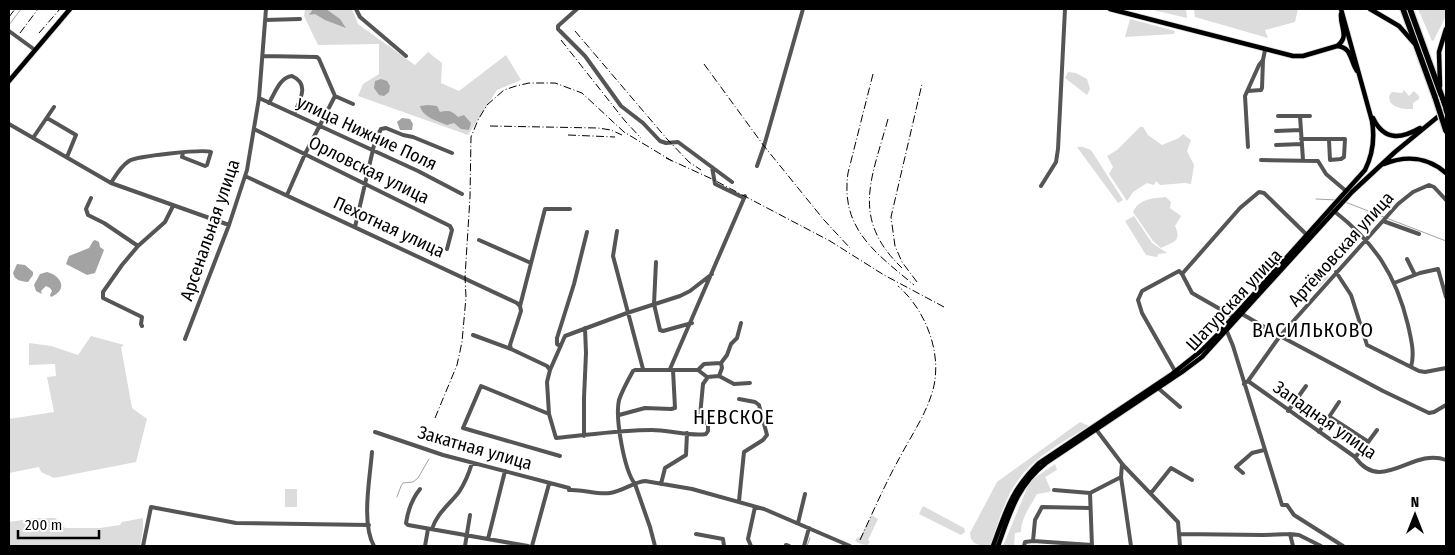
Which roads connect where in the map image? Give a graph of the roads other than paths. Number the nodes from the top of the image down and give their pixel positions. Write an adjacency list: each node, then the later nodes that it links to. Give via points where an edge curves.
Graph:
1 (68, 9): 17 (main road)
2 (266, 9): 13 (street, Арсенальная улица)
3 (356, 9): 20 (street, via 360,17)
4 (577, 9): 60 (street, via 558,29 585,56 621,106 660,141 666,144 678,142)
5 (803, 9): 59 (street)
6 (1065, 9): 67 (street, via 1058,149 1056,162)
7 (1110, 9): 18 (main road)
8 (1341, 9): 16 (main road, via 1345,36); 23 (main road)
9 (1370, 9): 22 (main road, via 1402,28)
10 (1402, 9): 22 (highway)
11 (1410, 9): 27 (highway)
12 (300, 19): 13 (street)
13 (265, 20): 19 (street, Арсенальная улица)
14 (1446, 29): 27 (main road, via 1438,56)
15 (9, 31): 17 (street)
16 (1336, 46): 18 (main road, via 1303,56); 23 (main road, via 1348,50)
17 (35, 49): 24 (main road); 25 (main road)
18 (1266, 50): 21 (street)
19 (263, 56): 28 (street, via 319,59); 29 (street, Арсенальная улица)
20 (406, 56)
21 (1263, 60): 26 (street); 26 (street, via 1262,88)
22 (1423, 61): 46 (highway, bridge)
23 (1359, 75): 34 (main road)
24 (9, 77)
25 (9, 81)
26 (1248, 91): 51 (street, via 1245,96)
27 (1441, 93): 33 (highway)
28 (335, 96): 31 (street); 42 (street)
29 (259, 98): 30 (street, улица Нижние Поля); 43 (street, Арсенальная улица)
30 (269, 103): 35 (street, улица Нижние Поля); 35 (street, via 282,80 292,76 303,89)
31 (353, 104)
32 (54, 107): 39 (street)
33 (1446, 109): 40 (main road)
34 (1370, 112): 40 (main road, via 1381,130 1398,136 1408,135); 68 (main road, Шатурская улица, via 1374,137 1371,158 1362,175)
35 (294, 114): 42 (street, улица Нижние Поля)
36 (1278, 116): 37 (street)
37 (1300, 116): 38 (street); 44 (street)
38 (1310, 116)
39 (48, 118): 47 (street); 56 (street, via 76,135)
40 (1431, 122): 61 (main road, Шатурская улица)
41 (9, 124): 47 (street)
42 (320, 126): 52 (street, улица Нижние Поля); 55 (street)
43 (254, 129): 55 (street, Орловская улица); 63 (street, Арсенальная улица)
44 (1301, 130): 45 (street); 49 (street)
45 (1276, 131)
46 (1446, 132)
47 (33, 138): 56 (street)
48 (1329, 140): 48 (street, via 1345,140 1344,157 1330,160); 49 (street)
49 (1301, 142): 50 (street); 58 (street)
50 (1276, 145)
51 (1248, 147)
52 (373, 151): 54 (street, via 378,133 383,128); 66 (street); 69 (street, улица Нижние Поля)
53 (183, 153): 53 (street, via 182,157 205,166 212,152); 65 (street, via 135,159 120,169)
54 (452, 153)
55 (305, 154): 66 (street, Орловская улица); 70 (street)
56 (66, 157): 65 (street)
57 (1261, 160): 58 (street)
58 (1303, 160): 68 (street, via 1318,161 1326,174)
59 (757, 166)
60 (712, 167): 64 (street); 92 (street, via 715,184 745,198)
61 (1376, 169): 62 (main road, via 1392,161 1414,158 1434,164); 72 (main road, Шатурская улица)
62 (1446, 173)
63 (245, 176): 70 (street, Пехотная улица); 78 (street, Арсенальная улица)
64 (732, 182)
65 (111, 183): 74 (street)
66 (366, 184): 79 (street); 87 (street, Орловская улица, via 450,226 452,230)
67 (1041, 186)
68 (1348, 190): 72 (main road, Шатурская улица)
69 (462, 194)
70 (287, 195): 79 (street, Пехотная улица)
71 (91, 198): 86 (street, via 86,209 88,215)
72 (1341, 200): 76 (main road, Шатурская улица); 83 (main road, Шатурская улица)
73 (1446, 200): 77 (street, Артёмовская улица, via 1432,185 1427,186 1413,192)
74 (173, 206): 78 (street); 86 (street, via 165,222)
75 (570, 209): 90 (street, via 544,209)
76 (1334, 211): 83 (main road, Шатурская улица); 84 (street)
77 (1384, 220): 82 (street); 84 (street, Артёмовская улица)
78 (229, 225): 109 (street, Арсенальная улица)
79 (355, 226): 98 (street, Пехотная улица)
80 (617, 231): 99 (street, via 613,256)
81 (588, 232): 110 (street, via 557,338)
82 (1419, 234)
83 (1308, 236): 93 (street, via 1264,193 1259,192 1240,208); 100 (main road, Шатурская улица); 101 (main road, Шатурская улица)
84 (1366, 239): 91 (street, Артёмовская улица); 95 (street)
85 (479, 240): 90 (street)
86 (138, 246): 104 (street, via 108,284 102,298 142,317)
87 (447, 249)
88 (1407, 259): 94 (street)
89 (656, 262): 97 (street)
90 (531, 263): 98 (street)
91 (1336, 272): 108 (street, Артёмовская улица); 113 (street, via 1351,295 1367,346)
92 (712, 274): 97 (street, via 690,291); 102 (street)
93 (1182, 274): 101 (street, via 1192,293); 119 (street, via 1179,271 1146,288 1138,300)
94 (1415, 275): 95 (street); 96 (street, via 1438,269)
95 (1394, 283): 113 (street, via 1411,340)
96 (1446, 297)
97 (654, 304): 99 (street); 102 (street, via 661,331)
98 (520, 306): 111 (street)
99 (627, 313): 105 (street); 115 (street)
100 (1242, 314): 106 (main road, Шатурская улица); 108 (street)
101 (1234, 316): 106 (main road, Шатурская улица)
102 (692, 323): 117 (street)
103 (741, 323): 112 (street, via 737,338)
104 (142, 326)
105 (585, 328): 110 (street, via 565,336); 142 (street)
106 (1226, 329): 119 (main road, Шатурская улица); 120 (main road, Шатурская улица, via 1202,357); 124 (street)
107 (473, 335): 111 (street)
108 (1280, 336): 124 (street, Артёмовская улица); 130 (street, via 1430,413)
109 (185, 339)
110 (560, 346): 116 (street)
111 (511, 349): 116 (street)
112 (721, 363): 118 (street, via 704,364); 121 (street)
113 (1411, 367): 114 (street, via 1425,372)
114 (1446, 368)
115 (643, 369): 117 (street); 134 (street, via 635,370 630,376 620,399)
116 (550, 370): 133 (street, via 547,382)
117 (672, 370): 118 (street); 134 (street, via 675,408 645,408)
118 (698, 370): 122 (street)
119 (1175, 371): 120 (main road); 123 (main road); 136 (main road, Шатурская улица)
120 (1182, 372): 123 (main road, Шатурская улица)
121 (720, 376): 122 (street); 125 (street, via 734,384)
122 (708, 377): 141 (street, via 703,384 700,416 708,424 708,432)
123 (1175, 377): 127 (main road, Шатурская улица)
124 (1246, 382): 132 (street, Западная улица); 144 (street)
125 (750, 383)
126 (1306, 386): 132 (street)
127 (1158, 388): 131 (street); 136 (main road, Шатурская улица)
128 (739, 399): 163 (street, via 759,405 767,435 744,452)
129 (1339, 402): 135 (street)
130 (1446, 405)
131 (1180, 407)
132 (1288, 411): 140 (street, Западная улица)
133 (549, 414): 142 (street, via 556,438); 146 (street, via 481,386 464,428)
134 (619, 415): 139 (street)
135 (1330, 416): 140 (street); 143 (street)
136 (1095, 428): 150 (street); 188 (main road, via 1039,463 1022,480 1008,506); 189 (main road, via 1046,462 1029,479 1014,501)
137 (1377, 430): 143 (street)
138 (375, 432): 149 (street, Закатная улица)
139 (620, 432): 141 (street); 142 (street); 156 (street)
140 (1319, 432): 147 (street, Западная улица)
141 (687, 433): 157 (street, via 686,455 665,468)
142 (584, 436)
143 (1367, 441): 147 (street)
144 (1264, 450): 152 (street, via 1252,453 1236,466); 196 (street, via 1282,505 1288,506 1294,515)
145 (372, 452): 168 (street)
146 (560, 456)
147 (1355, 457): 148 (street, Западная улица, via 1367,470 1383,473 1432,457)
148 (1446, 460)
149 (472, 463): 151 (street, Закатная улица); 170 (street, via 461,489 436,516)
150 (1122, 464): 153 (street); 161 (street)
151 (505, 471): 155 (street, Закатная улица); 175 (street)
152 (1243, 473)
153 (1121, 477): 160 (street); 192 (street)
154 (1192, 480): 161 (street, via 1171,468)
155 (549, 484): 156 (street, Закатная улица, via 610,493); 182 (street)
156 (635, 484): 157 (street, Закатная улица, via 645,481); 183 (street)
157 (662, 484): 163 (street, Закатная улица)
158 (420, 489): 170 (street, via 406,523)
159 (1054, 490): 160 (street)
160 (1090, 493): 165 (street)
161 (1151, 493): 172 (street, via 1178,522)
162 (805, 494): 167 (street)
163 (739, 502): 164 (street, Закатная улица)
164 (755, 506): 167 (street, Закатная улица); 185 (street, via 748,539)
165 (1090, 508): 176 (street, via 1042,507 1035,520); 191 (street)
166 (470, 515): 174 (street)
167 (798, 523): 169 (street, Закатная улица)
168 (369, 524): 178 (street, via 238,523 151,507); 179 (street)
169 (809, 528): 186 (street); 187 (street, Закатная улица)
170 (430, 529): 174 (street); 180 (street)
171 (696, 534): 184 (street, via 722,539)
172 (1180, 534): 173 (street); 193 (street)
173 (1290, 534): 194 (street); 195 (street)
174 (467, 536): 175 (street); 181 (street)
175 (488, 539): 177 (street)
176 (1033, 541): 190 (street, via 1025,542); 191 (street)
177 (508, 545): 182 (street)
178 (143, 546)
179 (374, 546)
180 (425, 546)
181 (465, 546)
182 (530, 546)
183 (655, 546)
184 (724, 546)
185 (750, 546)
186 (804, 546)
187 (850, 546)
188 (994, 546)
189 (998, 546)
190 (1024, 546)
191 (1092, 546)
192 (1131, 546)
193 (1180, 546)
194 (1294, 546)
195 (1321, 546)
196 (1343, 546)

